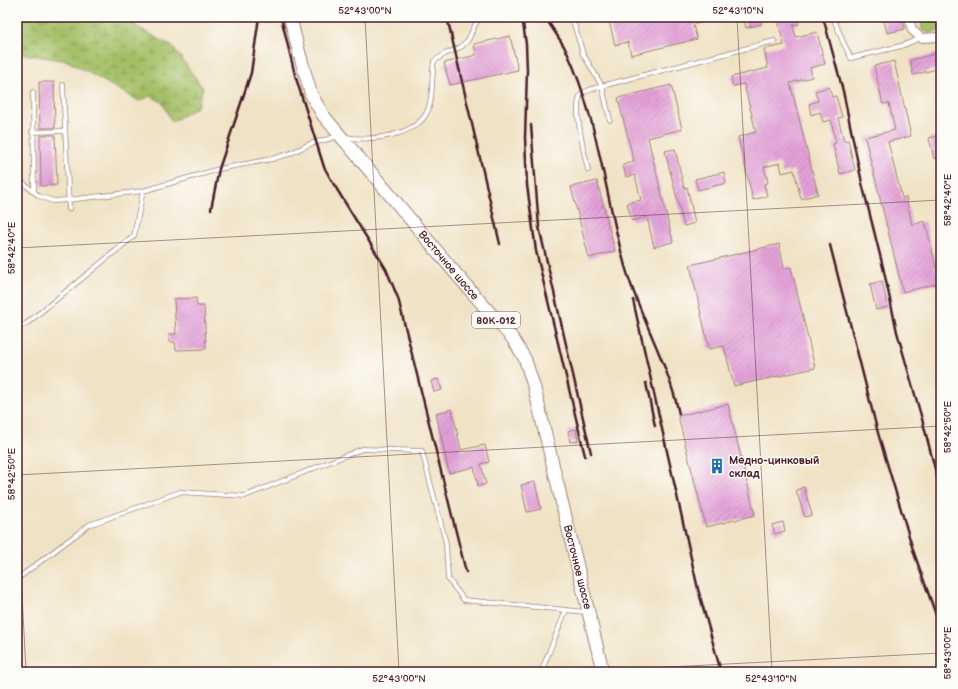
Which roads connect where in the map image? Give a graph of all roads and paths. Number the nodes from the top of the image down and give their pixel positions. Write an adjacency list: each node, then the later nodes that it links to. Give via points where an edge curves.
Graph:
1 (290, 17): 15 (main road, Восточное шоссе / 80К-012, via 311,94 322,115)
2 (477, 17): 15 (lane, via 468,40 461,47 434,62 428,109 420,122 397,134 354,139)
3 (572, 17): 10 (lane, via 583,54)
4 (833, 17): 7 (lane, via 851,58 901,46)
5 (909, 17): 7 (street, via 912,30)
6 (941, 37): 7 (street)
7 (921, 38)
8 (774, 40): 10 (lane)
9 (63, 85): 13 (lane)
10 (602, 86): 12 (lane); 16 (lane, via 582,93 578,98 577,113)
11 (33, 92): 14 (lane)
12 (610, 120)
13 (64, 131): 14 (lane); 20 (lane)
14 (32, 132): 19 (lane)
15 (341, 136): 18 (lane, via 310,144 272,159 219,169); 25 (main road, Восточное шоссе / 80К-012, via 513,340 525,359)
16 (588, 170)
17 (17, 178): 19 (lane)
18 (143, 191): 20 (lane); 22 (lane, via 134,236 26,324)
19 (34, 192): 20 (lane, via 52,201)
20 (68, 200): 21 (lane)
21 (69, 209)
22 (17, 327)
23 (17, 579): 24 (lane, via 89,525 180,492 245,496 362,449 422,451 446,543 448,579 464,600)
24 (566, 610): 25 (lane); 26 (lane)
25 (589, 612): 27 (main road, Восточное шоссе / 80К-012)
26 (541, 672)
27 (603, 672)

